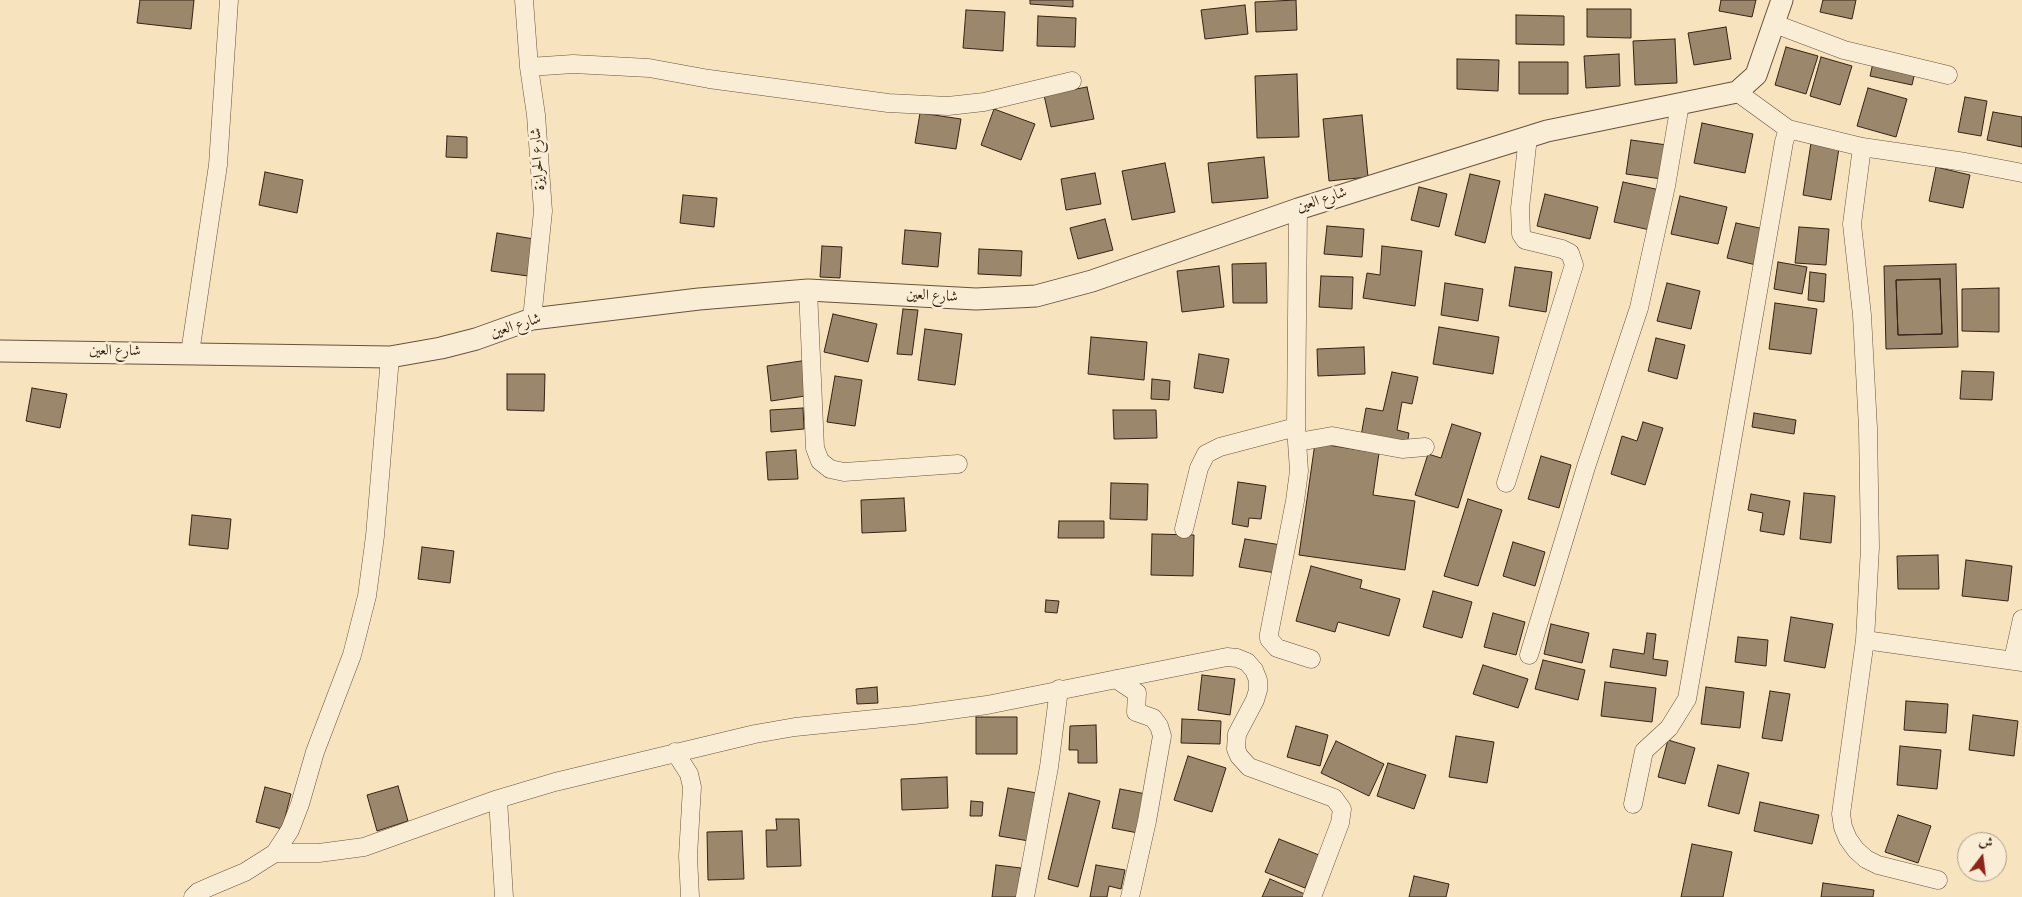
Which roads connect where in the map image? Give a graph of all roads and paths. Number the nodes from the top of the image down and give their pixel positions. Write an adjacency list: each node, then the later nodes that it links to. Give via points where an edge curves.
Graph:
1 (229, 0): 18 (street, via 218,165)
2 (524, 0): 5 (street, شارع الحرايزة)
3 (1782, 0): 4 (street, شارع العين)
4 (1774, 24): 6 (street, via 1844,50); 8 (street, شارع العين, via 1756,76)
5 (529, 67): 7 (street, via 573,64 649,68 888,103 948,106 984,102); 16 (street, شارع الحرايزة, via 543,211)
6 (1948, 75)
7 (1072, 81)
8 (1737, 92): 9 (street, شارع العين); 10 (street)
9 (1680, 104): 11 (street, شارع العين); 27 (street, via 1639,308)
10 (1788, 129): 12 (street); 34 (street, via 1687,699 1669,728 1644,751)
11 (1528, 137): 14 (street, شارع العين); 23 (street, via 1520,208 1521,234 1525,240 1570,253 1574,265)
12 (1862, 147): 13 (street); 26 (street, via 1852,224 1861,296 1868,428 1870,548)
13 (2022, 173)
14 (1298, 209): 15 (street, شارع العين, via 1092,281 1036,296 976,299); 20 (street)
15 (808, 290): 16 (street, شارع العين); 22 (street, via 815,448 820,461 830,469 844,472)
16 (532, 319): 19 (street, شارع العين, via 459,344)
17 (0, 351): 18 (street, شارع العين)
18 (190, 353): 19 (street, شارع العين)
19 (390, 357): 35 (street, via 372,567 360,626 300,804 290,830)
20 (1297, 434): 21 (street, via 1332,436 1402,449); 24 (street, via 1220,446 1206,454 1199,468); 28 (street, via 1298,486 1269,634 1277,648)
21 (1425, 447)
22 (958, 464)
23 (1506, 483)
24 (1184, 529)
25 (2022, 619): 29 (street)
26 (1865, 640): 29 (street); 36 (street, via 1842,800 1843,827 1848,840 1866,859)
27 (1529, 655)
28 (1311, 659)
29 (2018, 661)
30 (1116, 679): 31 (street); 41 (street, via 1137,693 1136,712 1153,718 1162,736); 42 (street, via 1227,657 1242,660 1254,670 1258,690 1237,734 1239,756 1250,767 1334,798 1342,810)
31 (1059, 689): 32 (street, via 951,711 795,727); 40 (street, via 1047,783)
32 (675, 752): 33 (street); 39 (street, via 689,774 692,787)
33 (498, 799): 35 (street, via 364,847 319,853); 38 (street)
34 (1633, 804)
35 (275, 853): 37 (street, via 246,872)
36 (1938, 880)
37 (193, 897)
38 (504, 897)
39 (690, 897)
40 (1025, 897)
41 (1130, 897)
42 (1312, 897)

